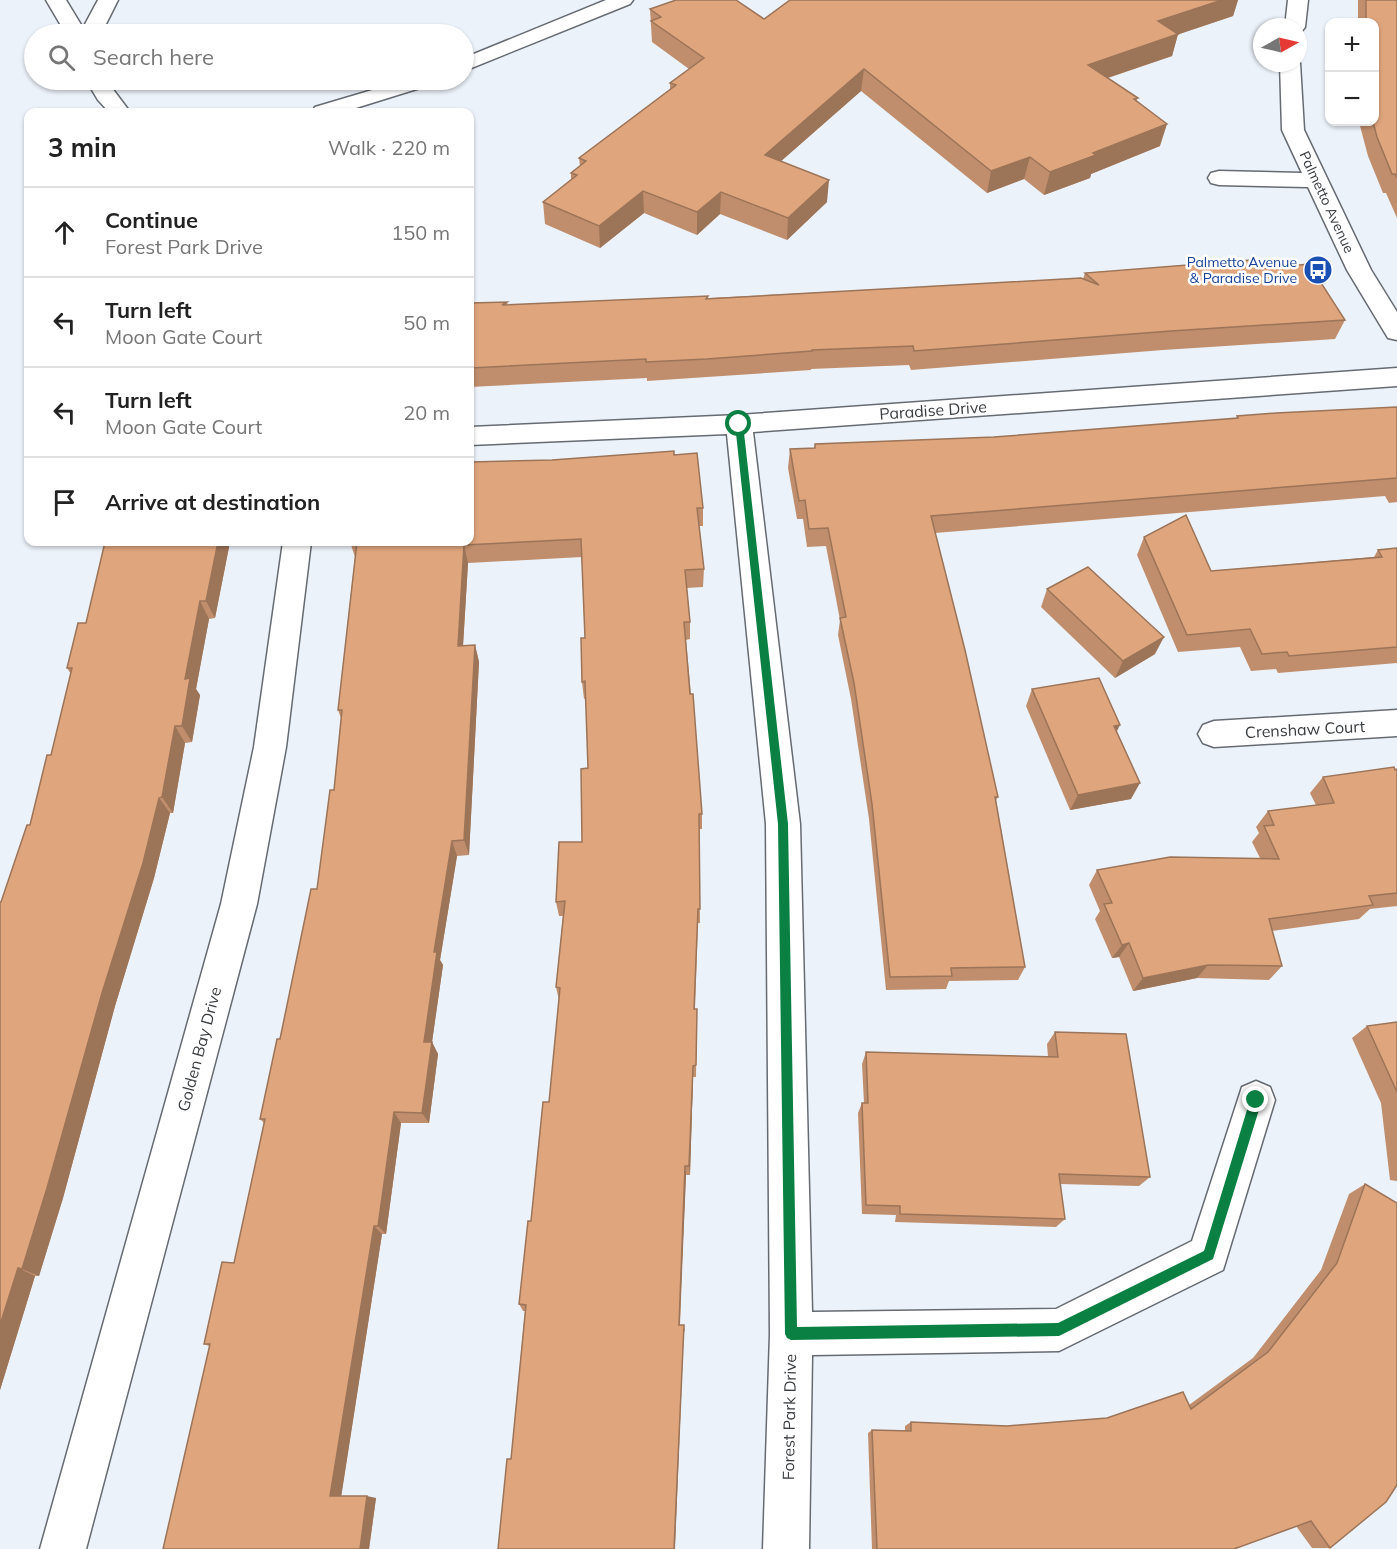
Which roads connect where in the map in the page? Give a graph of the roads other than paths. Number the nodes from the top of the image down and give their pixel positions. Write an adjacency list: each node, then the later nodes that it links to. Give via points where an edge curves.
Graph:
1 (56, 0): 6 (street)
2 (108, 0): 7 (street)
3 (622, 0): 8 (street)
4 (1298, 0): 5 (street)
5 (1295, 18)
6 (71, 24)
7 (95, 24)
8 (474, 61)
9 (1290, 72): 15 (street, Palmetto Avenue, via 1293,130)
10 (102, 90): 12 (street)
11 (394, 90): 13 (street)
12 (116, 108)
13 (336, 108)
14 (1219, 178): 15 (street)
15 (1317, 180): 16 (street, Palmetto Avenue, via 1359,270)
16 (1397, 332)
17 (1397, 377): 18 (street, Paradise Drive)
18 (739, 424): 19 (street, Paradise Drive); 24 (street, Forest Park Drive, via 783,824)
19 (474, 436)
20 (296, 546): 25 (street, Golden Bay Drive, via 270,747 239,904)
21 (1397, 723): 22 (street, Crenshaw Court)
22 (1214, 734)
23 (1256, 1100): 24 (street, via 1208,1255 1059,1330)
24 (791, 1334): 26 (street, Forest Park Drive)
25 (63, 1549)
26 (786, 1549)

